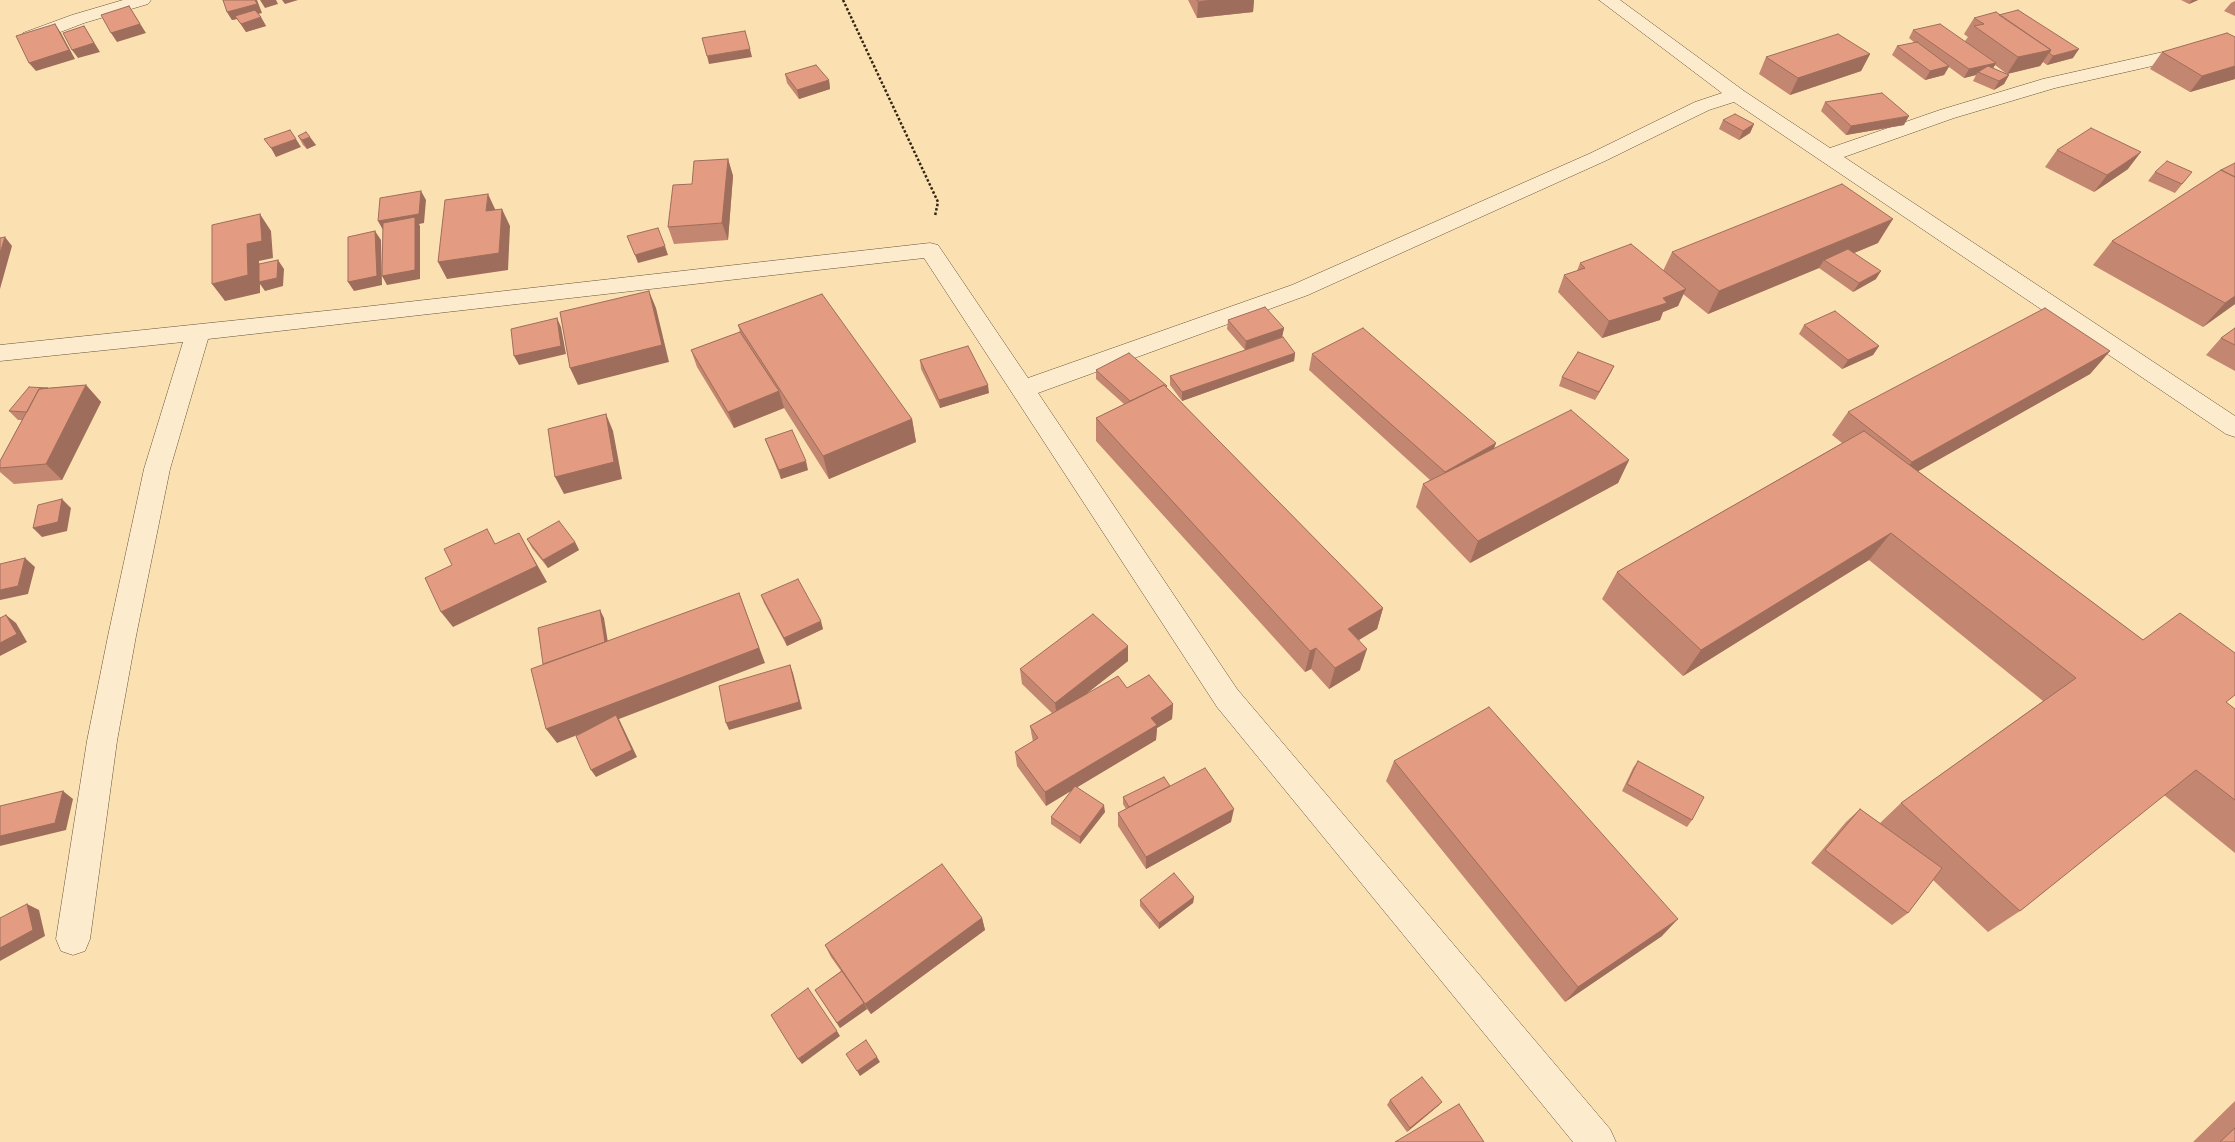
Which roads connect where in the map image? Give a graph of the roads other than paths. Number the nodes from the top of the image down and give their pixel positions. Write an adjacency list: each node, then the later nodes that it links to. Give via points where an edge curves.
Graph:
1 (142, 0): 3 (street)
2 (1608, 0): 5 (street)
3 (30, 37)
4 (2172, 56): 6 (street, via 2050,82)
5 (1737, 95): 6 (street); 9 (street, via 1702,106 1581,165 1300,290)
6 (1827, 156): 10 (street)
7 (198, 332): 8 (street); 9 (street, via 930,250); 11 (street, via 157,469 124,627 102,741)
8 (0, 353)
9 (1024, 389): 12 (street, via 1227,698)
10 (2235, 428)
11 (73, 939)
12 (1597, 1142)

